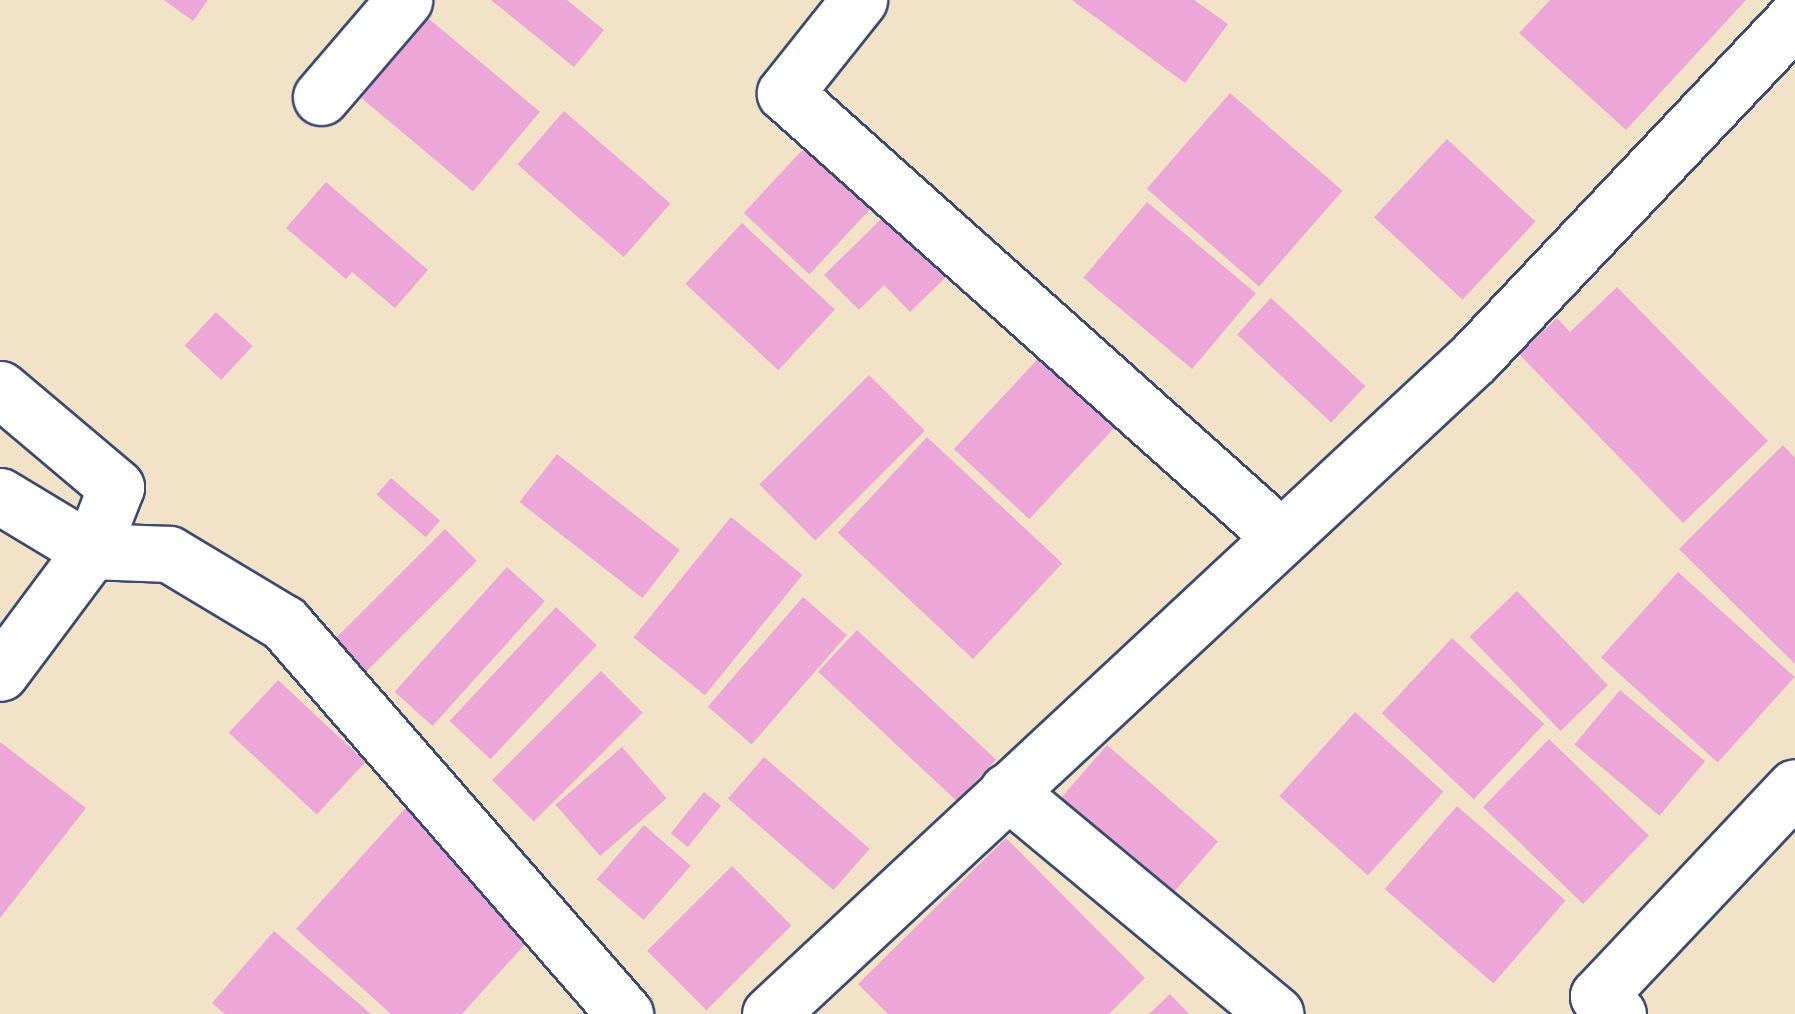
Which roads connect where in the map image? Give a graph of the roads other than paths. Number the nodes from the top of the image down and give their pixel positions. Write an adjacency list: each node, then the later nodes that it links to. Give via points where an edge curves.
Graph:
1 (404, 0): 4 (street)
2 (859, 0): 7 (street, via 785,93)
3 (1795, 20): 7 (street, via 1474,358)
4 (320, 98)
5 (0, 389): 8 (street, via 116,487)
6 (0, 496): 8 (street)
7 (1281, 537): 11 (street)
8 (90, 551): 9 (street); 13 (street, via 169,554 284,623)
9 (0, 673)
10 (1795, 787): 12 (street)
11 (1007, 791): 14 (street); 15 (street)
12 (1596, 1008)
13 (625, 1014)
14 (770, 1014)
15 (1276, 1014)

